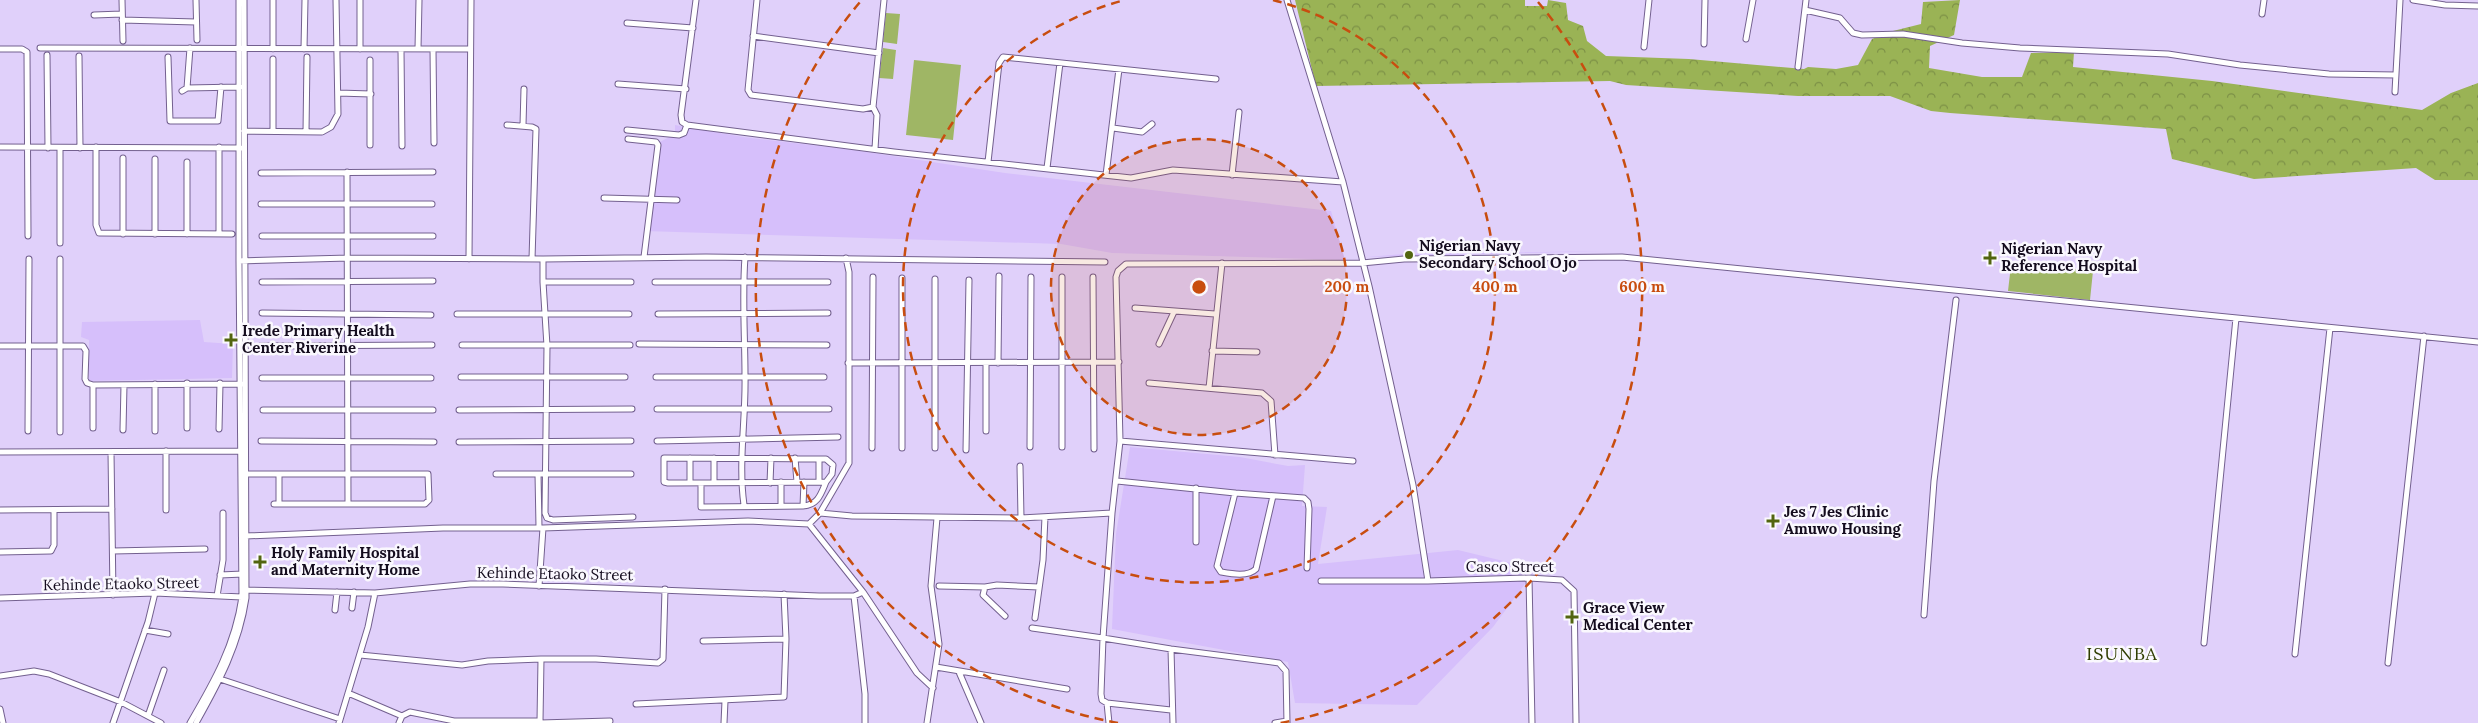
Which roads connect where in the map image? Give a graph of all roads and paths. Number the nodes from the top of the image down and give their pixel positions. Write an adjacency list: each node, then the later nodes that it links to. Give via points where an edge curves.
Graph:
1 (122, 0): 24 (street)
2 (196, 0): 28 (street)
3 (240, 0): 39 (street)
4 (244, 0): 39 (street)
5 (273, 0): 41 (street)
6 (304, 0): 42 (street)
7 (336, 0): 47 (street)
8 (360, 0): 43 (street)
9 (419, 0): 44 (street)
10 (471, 0): 46 (street)
11 (696, 0): 30 (street)
12 (757, 0): 31 (street)
13 (884, 0): 49 (street)
14 (1287, 0): 103 (street)
15 (1649, 0): 36 (street)
16 (1705, 0): 35 (street)
17 (1752, 0): 32 (street)
18 (1806, 0): 23 (street)
19 (2264, 0): 25 (street)
20 (2400, 0): 59 (street)
21 (2413, 0): 22 (street)
22 (2478, 6)
23 (1805, 10): 57 (street); 59 (street, via 1840,18 1854,33 1862,34 1903,34 2020,48 2168,54 2329,74)
24 (122, 14): 26 (street); 27 (street)
25 (2262, 14)
26 (94, 15)
27 (122, 20): 28 (street); 34 (street)
28 (196, 22): 33 (street)
29 (627, 23): 30 (street)
30 (693, 28): 65 (street)
31 (753, 36): 49 (street); 69 (street, via 748,90 751,95 862,109)
32 (1746, 39)
33 (197, 40)
34 (123, 42)
35 (1704, 44)
36 (1644, 47)
37 (40, 48): 38 (street)
38 (190, 48): 39 (street); 62 (street, via 185,89)
39 (241, 48): 41 (street); 63 (street)
40 (0, 49): 86 (street, via 22,48 27,52)
41 (273, 49): 42 (street)
42 (304, 49): 47 (street)
43 (360, 49): 47 (street); 48 (street)
44 (418, 49): 45 (street); 48 (street)
45 (433, 49): 46 (street); 81 (street)
46 (470, 49): 123 (street)
47 (337, 50): 67 (street)
48 (401, 50): 83 (street)
49 (879, 53): 69 (street)
50 (47, 55): 87 (street)
51 (79, 56): 89 (street)
52 (168, 57): 62 (street, via 170,122 218,121)
53 (307, 58): 79 (street)
54 (273, 59): 78 (street)
55 (370, 60): 68 (street)
56 (1060, 63): 58 (street); 96 (street, via 1000,59); 97 (street)
57 (1798, 67)
58 (1119, 69): 60 (street); 75 (street)
59 (2396, 75): 66 (street)
60 (1216, 80)
61 (618, 84): 65 (street)
62 (221, 87): 63 (street)
63 (241, 87): 77 (street); 91 (street)
64 (524, 89): 73 (street)
65 (686, 89): 74 (street, via 681,120)
66 (2395, 92)
67 (338, 93): 68 (street); 79 (street, via 338,114 332,127 322,132)
68 (371, 94): 82 (street)
69 (873, 107): 92 (street, via 877,115)
70 (1239, 112): 102 (street)
71 (1152, 124): 75 (street, via 1142,132)
72 (507, 125): 73 (street)
73 (523, 125): 127 (street, via 532,126 537,134)
74 (687, 125): 76 (street, via 684,133 679,135); 92 (street)
75 (1113, 128): 101 (street)
76 (627, 130)
77 (244, 131): 78 (street); 91 (street)
78 (273, 132): 79 (street)
79 (306, 132)
80 (628, 139): 105 (street, via 656,142 658,145)
81 (434, 143)
82 (370, 145)
83 (402, 146)
84 (0, 147): 86 (street)
85 (96, 147): 89 (street); 90 (street); 110 (street, via 96,229 99,233)
86 (29, 148): 87 (street); 115 (street)
87 (48, 148): 88 (street)
88 (60, 148): 89 (street); 119 (street)
89 (80, 148)
90 (218, 148): 91 (street); 113 (street)
91 (241, 148): 129 (street)
92 (875, 149): 96 (street)
93 (123, 158): 110 (street)
94 (155, 159): 111 (street)
95 (187, 162): 112 (street)
96 (988, 162): 97 (street)
97 (1047, 168): 101 (street)
98 (347, 172): 99 (street); 100 (street); 108 (street)
99 (433, 172)
100 (261, 173)
101 (1106, 175): 102 (street, via 1140,178 1173,170)
102 (1232, 175): 103 (street)
103 (1343, 182): 132 (street)
104 (604, 198): 105 (street)
105 (650, 198): 106 (street); 120 (street)
106 (677, 200)
107 (261, 204): 108 (street)
108 (348, 204): 109 (street); 117 (street)
109 (432, 204)
110 (123, 234): 111 (street)
111 (155, 234): 112 (street)
112 (187, 234): 113 (street)
113 (219, 234): 114 (street)
114 (232, 234)
115 (28, 236)
116 (262, 236): 117 (street)
117 (348, 236): 118 (street); 122 (street)
118 (433, 236)
119 (60, 243)
120 (644, 257): 121 (street); 128 (street)
121 (744, 257): 124 (street); 147 (street)
122 (349, 258): 123 (street); 129 (street); 143 (street)
123 (469, 258): 127 (street)
124 (846, 258): 130 (street); 184 (street, via 849,272)
125 (29, 259): 170 (street)
126 (60, 259): 171 (street)
127 (532, 259): 128 (street)
128 (544, 259): 144 (street)
129 (242, 260): 206 (street)
130 (1106, 262)
131 (1222, 263): 132 (street); 160 (street); 183 (street, via 1134,263 1121,267 1116,277)
132 (1362, 263): 162 (street, via 1404,258 1630,258); 305 (street, via 1370,286 1408,458)
133 (999, 276): 186 (street)
134 (873, 277): 188 (street)
135 (1031, 277): 187 (street)
136 (1062, 277): 181 (street)
137 (1093, 277): 182 (street)
138 (902, 278): 189 (street)
139 (936, 279): 190 (street)
140 (968, 280): 191 (street)
141 (433, 281): 143 (street)
142 (262, 282): 143 (street)
143 (348, 282): 154 (street)
144 (543, 282): 145 (street); 156 (street)
145 (631, 282)
146 (655, 282): 147 (street)
147 (744, 282): 148 (street); 159 (street)
148 (828, 282)
149 (1956, 300): 325 (street, via 1934,481)
150 (1135, 308): 151 (street)
151 (1174, 312): 160 (street); 169 (street)
152 (262, 313): 154 (street)
153 (828, 313): 159 (street)
154 (348, 314): 161 (street); 166 (street)
155 (457, 314): 156 (street)
156 (546, 314): 157 (street); 178 (street)
157 (629, 314)
158 (658, 314): 159 (street)
159 (742, 314): 168 (street)
160 (1215, 314): 179 (street)
161 (431, 315)
162 (2236, 318): 163 (street); 334 (street)
163 (2330, 328): 164 (street); 336 (street)
164 (2424, 336): 165 (street); 339 (street)
165 (2478, 342)
166 (348, 344): 172 (street); 176 (street); 193 (street)
167 (639, 344): 168 (street)
168 (744, 344): 174 (street); 192 (street)
169 (1159, 344)
170 (28, 345): 171 (street); 175 (street); 222 (street)
171 (60, 345): 207 (street, via 83,346 86,350 86,383); 225 (street)
172 (432, 345)
173 (630, 345): 178 (street)
174 (827, 345)
175 (0, 346)
176 (261, 346)
177 (462, 346): 178 (street)
178 (547, 346): 200 (street)
179 (1212, 351): 180 (street); 208 (street)
180 (1257, 352)
181 (1063, 362): 182 (street); 187 (street); 237 (street)
182 (1094, 362): 183 (street); 241 (street)
183 (1119, 362): 235 (street)
184 (848, 363): 188 (street); 286 (street, via 849,463)
185 (986, 363): 186 (street); 191 (street); 224 (street)
186 (998, 363): 187 (street)
187 (1032, 363): 236 (street)
188 (871, 364): 189 (street); 238 (street)
189 (902, 364): 190 (street); 239 (street)
190 (934, 364): 191 (street); 240 (street)
191 (966, 364): 242 (street)
192 (745, 376): 196 (street); 197 (street); 213 (street)
193 (348, 377): 198 (street); 199 (street); 209 (street)
194 (461, 377): 200 (street)
195 (624, 377): 200 (street)
196 (656, 377)
197 (824, 377)
198 (262, 378)
199 (431, 378)
200 (547, 378): 210 (street)
201 (187, 383): 202 (street); 205 (street); 219 (street)
202 (220, 383): 206 (street); 220 (street)
203 (1149, 383): 208 (street)
204 (124, 384): 205 (street); 207 (street); 221 (street)
205 (155, 384): 223 (street)
206 (243, 384): 244 (street)
207 (93, 385): 218 (street)
208 (1210, 388): 247 (street, via 1262,394 1271,401)
209 (348, 408): 215 (street); 216 (street); 227 (street)
210 (545, 409): 211 (street); 217 (street); 229 (street)
211 (632, 409)
212 (657, 409): 213 (street)
213 (744, 409): 214 (street); 228 (street)
214 (828, 409)
215 (263, 410)
216 (434, 410)
217 (459, 410)
218 (93, 428)
219 (187, 428)
220 (219, 429)
221 (123, 430)
222 (28, 431)
223 (155, 431)
224 (986, 431)
225 (60, 432)
226 (838, 437): 228 (street)
227 (348, 440): 232 (street); 233 (street); 256 (street)
228 (742, 440): 231 (street); 252 (street)
229 (546, 441): 230 (street); 234 (street); 261 (street)
230 (631, 441)
231 (657, 441)
232 (261, 442)
233 (434, 442)
234 (459, 442)
235 (1120, 442): 247 (street); 263 (street)
236 (1030, 447)
237 (1062, 447)
238 (872, 448)
239 (902, 448)
240 (935, 448)
241 (1094, 449)
242 (966, 450)
243 (166, 451): 244 (street); 246 (street); 283 (street)
244 (243, 451): 257 (street); 296 (street)
245 (0, 452): 246 (street)
246 (111, 452): 281 (street)
247 (1275, 455): 254 (street)
248 (690, 458): 249 (street); 264 (street); 264 (street, via 664,458 664,482)
249 (714, 458): 252 (street); 270 (street)
250 (771, 458): 251 (street); 252 (street); 271 (street)
251 (795, 458): 253 (street); 266 (street)
252 (742, 459): 273 (street)
253 (819, 459): 268 (street); 269 (street, via 826,459 833,465 832,474)
254 (1353, 461)
255 (1020, 466): 291 (street)
256 (348, 473): 258 (street); 277 (street); 277 (street, via 426,473 429,500 425,504)
257 (246, 474): 258 (street); 294 (street)
258 (279, 474): 277 (street, via 276,504)
259 (496, 474): 260 (street)
260 (538, 474): 261 (street); 293 (street)
261 (546, 474): 262 (street); 288 (street, via 547,518)
262 (631, 474)
263 (1117, 481): 274 (street); 287 (street)
264 (690, 482): 272 (street)
265 (782, 482): 266 (street); 271 (street); 279 (street)
266 (797, 482): 267 (street)
267 (804, 482): 268 (street); 280 (street)
268 (819, 482): 269 (street)
269 (826, 482): 280 (street, via 818,501)
270 (714, 483): 272 (street); 273 (street)
271 (770, 483): 273 (street)
272 (701, 484): 278 (street, via 701,506)
273 (741, 484): 278 (street)
274 (1196, 488): 275 (street); 295 (street)
275 (1235, 494): 276 (street); 276 (street, via 1217,566 1228,574 1249,573 1256,569)
276 (1273, 496): 300 (street, via 1304,498 1308,502)
277 (348, 503)
278 (744, 505): 279 (street)
279 (781, 506): 280 (street)
280 (803, 506)
281 (112, 509): 284 (street); 298 (street)
282 (0, 510): 284 (street)
283 (166, 510)
284 (54, 511): 299 (street, via 54,545 51,551)
285 (223, 513): 302 (street)
286 (820, 513): 290 (street); 292 (street)
287 (1112, 513): 289 (street); 331 (street)
288 (634, 517)
289 (1045, 517): 291 (street); 309 (street)
290 (937, 518): 291 (street); 340 (street, via 931,586 938,634)
291 (1022, 518)
292 (809, 524): 293 (street, via 748,521); 314 (street)
293 (541, 527): 294 (street); 306 (street)
294 (246, 536): 296 (street)
295 (1196, 542)
296 (244, 545): 301 (street)
297 (205, 549): 298 (street)
298 (113, 551): 318 (street)
299 (0, 552)
300 (1307, 568)
301 (244, 574): 302 (street); 311 (street); 321 (street)
302 (220, 576): 319 (street)
303 (1529, 578): 305 (street, Casco Street); 374 (street); 375 (street, Casco Street, via 1562,580 1574,592)
304 (1321, 581): 305 (street, Casco Street)
305 (1428, 581)
306 (539, 586): 310 (street, Kehinde Etaoko Street); 316 (street, Kehinde Etaoko Street, via 470,584)
307 (939, 586): 308 (street)
308 (985, 587): 309 (street, via 997,584); 326 (street, via 986,599)
309 (1039, 587): 327 (street)
310 (665, 589): 317 (street, Kehinde Etaoko Street); 338 (street, via 662,662)
311 (246, 590): 312 (street, Kehinde Etaoko Street); 344 (street, via 239,636)
312 (337, 592): 313 (street, Kehinde Etaoko Street); 324 (street)
313 (354, 592): 316 (street, Kehinde Etaoko Street); 323 (street)
314 (863, 592): 320 (street, Kehinde Etaoko Street); 345 (street, via 917,673)
315 (156, 593): 318 (street, Kehinde Etaoko Street); 319 (street, Kehinde Etaoko Street); 329 (street)
316 (375, 594): 337 (street)
317 (784, 594): 320 (street, Kehinde Etaoko Street); 332 (street)
318 (113, 595): 322 (street, Kehinde Etaoko Street)
319 (217, 596): 321 (street, Kehinde Etaoko Street)
320 (854, 596): 368 (street)
321 (242, 597): 344 (street, via 235,634)
322 (0, 598)
323 (352, 608)
324 (335, 610)
325 (1924, 615)
326 (1005, 616)
327 (1035, 618)
328 (1032, 628): 331 (street)
329 (145, 630): 330 (street); 349 (street)
330 (168, 634)
331 (1103, 638): 335 (street); 350 (street, via 1101,698)
332 (786, 639): 333 (street); 348 (street, via 784,697)
333 (702, 640)
334 (2204, 643)
335 (1170, 649): 353 (street); 360 (street, via 1278,663 1286,671)
336 (2295, 654)
337 (360, 655): 338 (street, via 462,665 488,660); 347 (street)
338 (541, 659): 359 (street)
339 (2388, 663)
340 (936, 667): 342 (street); 345 (street)
341 (164, 670): 354 (street)
342 (959, 672): 346 (street); 370 (street)
343 (0, 676): 349 (street, via 34,671 49,674)
344 (218, 678): 356 (street); 364 (street); 365 (street)
345 (933, 688): 369 (street)
346 (1068, 690)
347 (348, 693): 355 (street); 356 (street)
348 (725, 701): 351 (street); 367 (street)
349 (121, 702): 354 (street); 362 (street)
350 (1108, 703): 353 (street); 371 (street)
351 (636, 704)
352 (0, 709): 361 (street)
353 (1171, 710): 372 (street)
354 (148, 716): 363 (street)
355 (402, 716): 358 (street, via 410,712); 366 (street)
356 (339, 721)
357 (610, 721): 359 (street)
358 (454, 722): 359 (street)
359 (540, 722)
360 (1287, 722): 373 (street)
361 (3, 723)
362 (113, 723)
363 (161, 723)
364 (190, 723)
365 (196, 723)
366 (399, 723)
367 (724, 723)
368 (866, 723)
369 (927, 723)
370 (981, 723)
371 (1109, 723)
372 (1173, 723)
373 (1275, 723)
374 (1532, 723)
375 (1576, 723)

